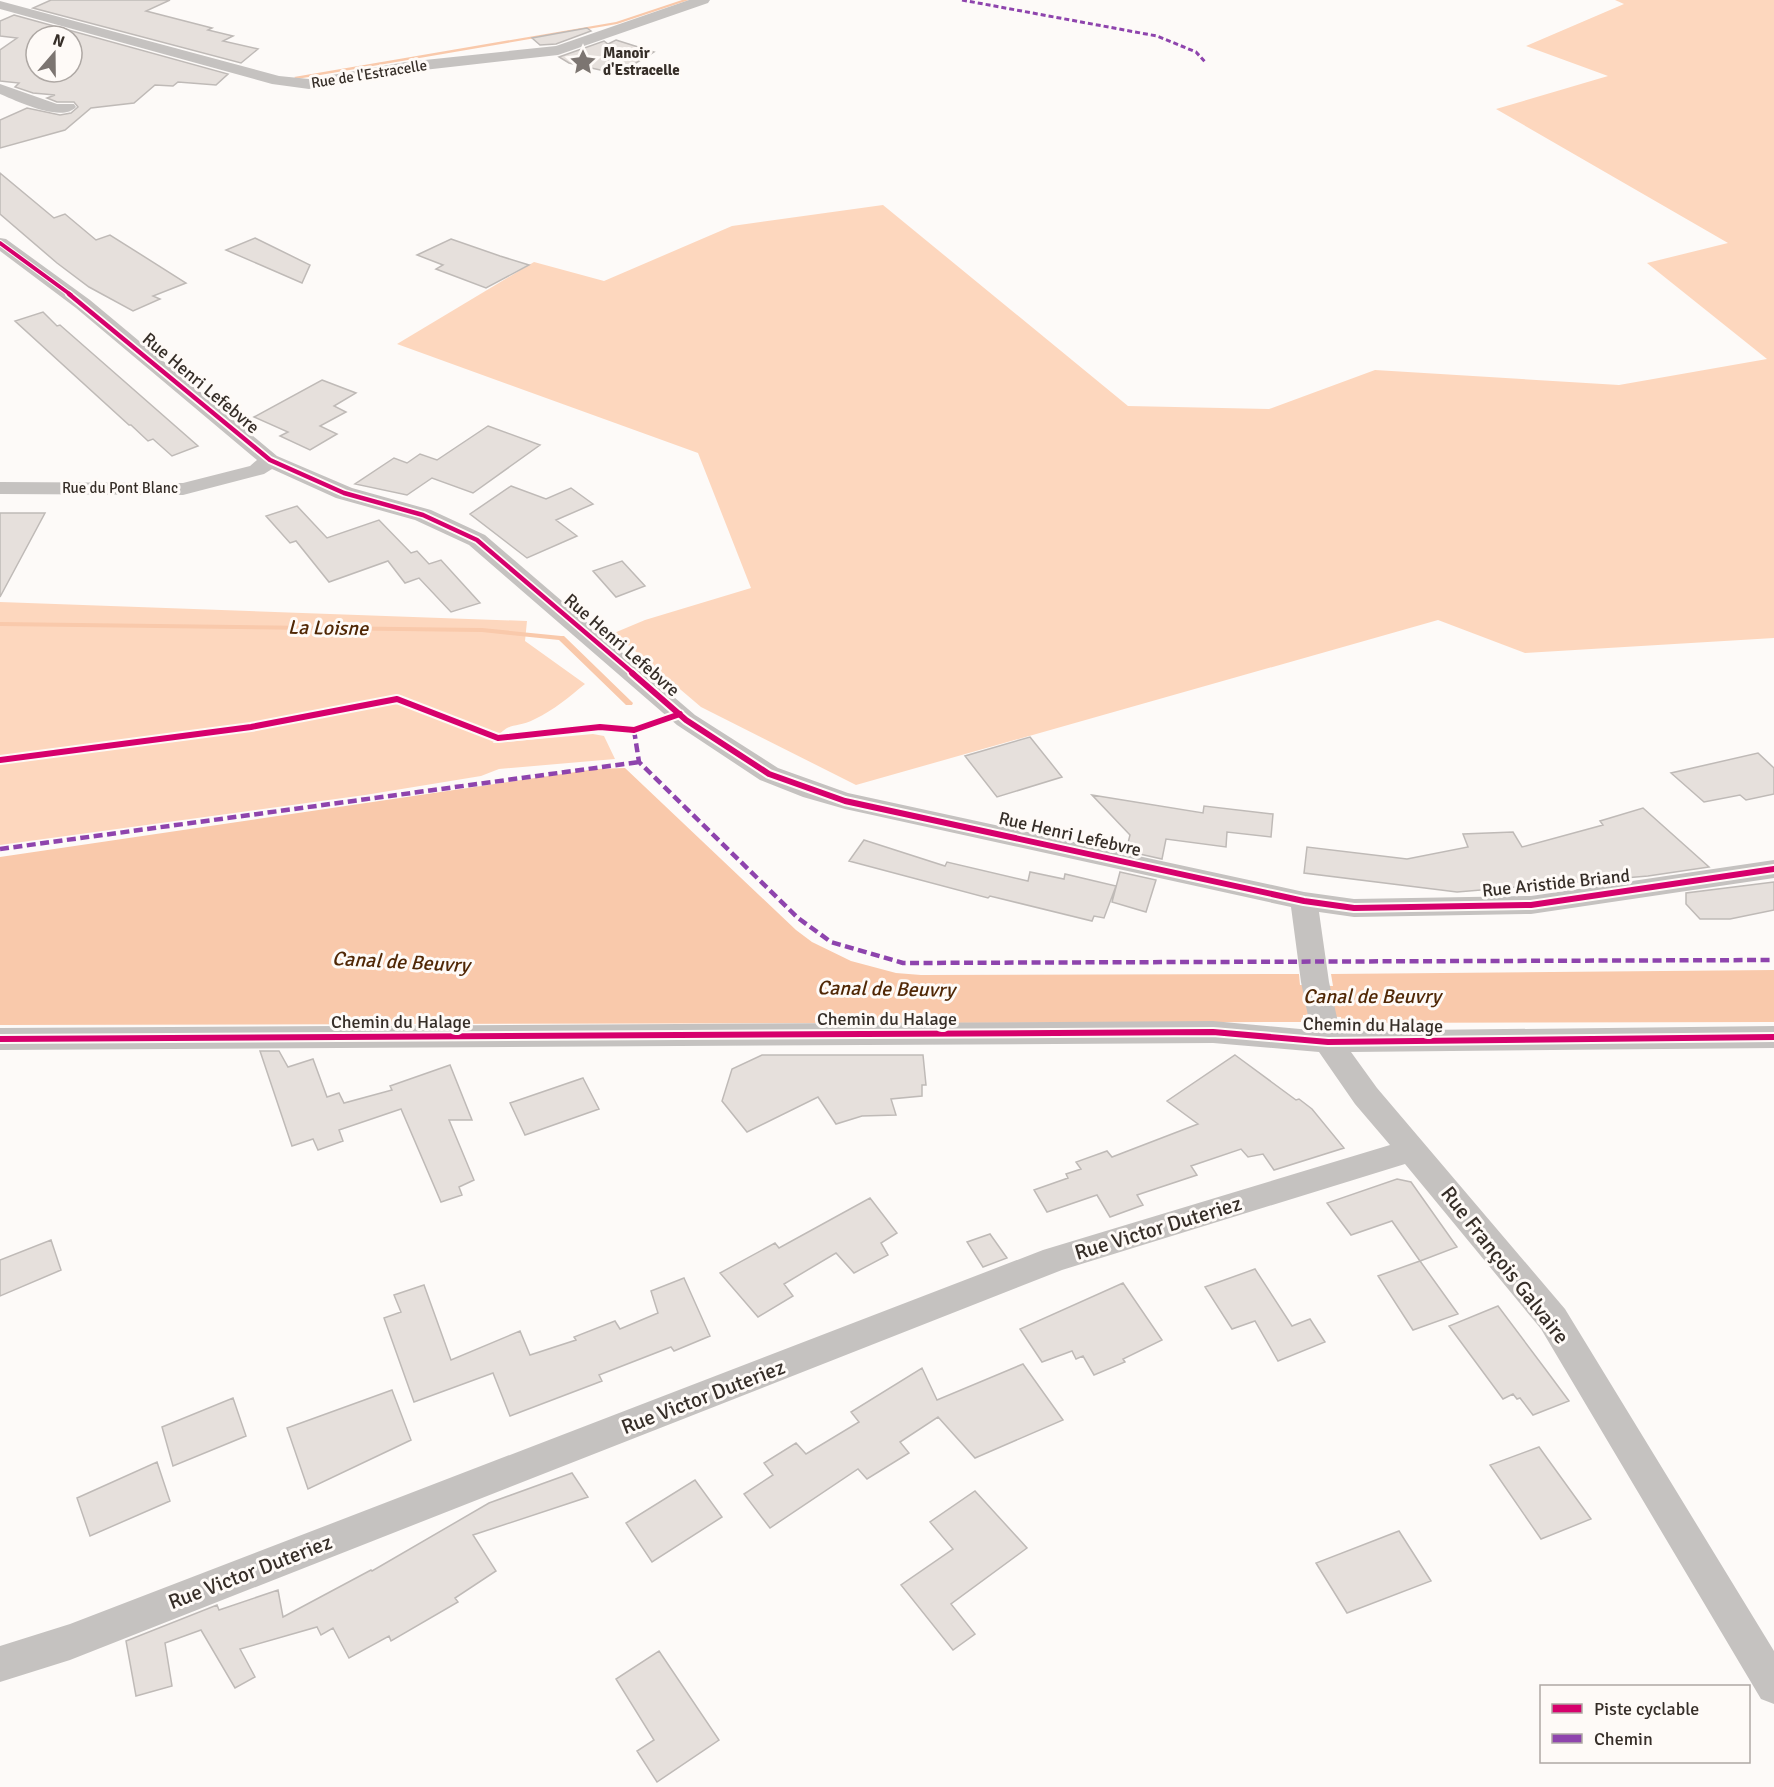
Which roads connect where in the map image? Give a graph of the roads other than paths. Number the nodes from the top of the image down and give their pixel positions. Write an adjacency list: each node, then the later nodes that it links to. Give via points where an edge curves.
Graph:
1 (703, 0): 2 (street, Rue de l'Estracelle, via 558,50 406,67 309,84 278,81)
2 (0, 5)
3 (0, 89): 4 (street, via 56,109)
4 (68, 107)
5 (0, 243): 6 (street, Rue Henri Lefebvre, via 83,304)
6 (270, 460): 7 (street, Rue du Pont Blanc, via 257,470 183,489); 9 (street, Rue Henri Lefebvre, via 344,493 423,515 477,540 686,720 769,774 845,801)
7 (0, 488)
8 (1774, 869): 9 (street, Rue Aristide Briand, via 1531,905 1377,908)
9 (1304, 901): 10 (street, Rue François Galvaire)
10 (1326, 1033): 11 (street, Chemin du Halage); 12 (street, Chemin du Halage); 13 (street, Rue François Galvaire, via 1366,1096)
11 (1774, 1037)
12 (0, 1039)
13 (1413, 1150): 14 (street, Rue Victor Duteriez, via 1054,1259 81,1637); 15 (street, Rue François Galvaire, via 1553,1319)
14 (0, 1664)
15 (1774, 1686)

